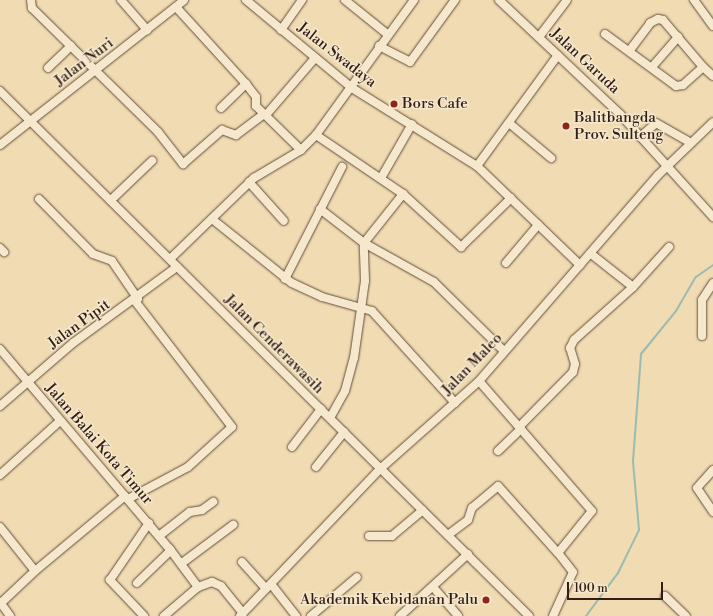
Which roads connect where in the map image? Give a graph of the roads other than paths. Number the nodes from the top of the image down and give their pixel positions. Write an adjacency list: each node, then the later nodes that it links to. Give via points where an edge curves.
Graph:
1 (31, 0): 20 (street, via 32,8)
2 (121, 0): 14 (street)
3 (184, 0): 12 (street, Jalan Nuri)
4 (246, 0): 15 (street, Jalan Swadaya)
5 (302, 0): 15 (street)
6 (344, 0): 16 (street)
7 (414, 0): 16 (street)
8 (455, 0): 21 (street, via 410,62)
9 (499, 0): 18 (street, Jalan Garuda)
10 (567, 0): 18 (street)
11 (696, 0): 13 (street)
12 (176, 7): 14 (street, Jalan Nuri); 30 (street)
13 (713, 26)
14 (147, 30): 28 (street, Jalan Nuri)
15 (281, 30): 24 (street, Jalan Swadaya)
16 (387, 34): 21 (street)
17 (605, 34): 22 (street)
18 (539, 37): 23 (street, Jalan Garuda)
19 (678, 38): 22 (street, via 658,19 650,23); 25 (street); 26 (street)
20 (71, 46): 27 (street); 28 (street)
21 (379, 46): 31 (street)
22 (630, 50): 26 (street)
23 (558, 55): 36 (street); 40 (street, Jalan Garuda)
24 (315, 58): 31 (street, Jalan Swadaya); 34 (street)
25 (703, 66): 26 (street, via 680,86); 29 (street)
26 (652, 67)
27 (48, 68)
28 (96, 70): 34 (street, via 158,132 183,164 222,130 236,135); 35 (street, Jalan Nuri)
29 (713, 76)
30 (246, 84): 33 (street); 34 (street, via 256,97 256,106)
31 (352, 88): 37 (street, Jalan Swadaya); 39 (street)
32 (0, 91): 35 (street, Jalan Cenderawasih)
33 (221, 108)
34 (265, 114): 43 (street)
35 (29, 122): 42 (street, Jalan Nuri); 54 (street, Jalan Cenderawasih)
36 (509, 123): 44 (street); 46 (street)
37 (412, 124): 46 (street, Jalan Swadaya); 49 (street)
38 (712, 125): 41 (street, Jalan Maleo)
39 (316, 135): 43 (street); 49 (street)
40 (640, 137): 41 (street, via 656,123); 47 (street, Jalan Garuda)
41 (691, 143): 47 (street, Jalan Maleo)
42 (0, 145)
43 (301, 150): 50 (street, via 274,163)
44 (551, 158)
45 (152, 161): 54 (street)
46 (477, 166): 52 (street, Jalan Swadaya)
47 (667, 166): 56 (street, Jalan Garuda); 62 (street, Jalan Maleo)
48 (342, 167): 55 (street)
49 (381, 178): 51 (street)
50 (249, 182): 57 (street); 58 (street)
51 (403, 194): 52 (street, via 457,245 467,244); 60 (street)
52 (511, 198): 59 (street, Jalan Swadaya)
53 (39, 200): 70 (street, via 93,254 112,261)
54 (111, 200): 63 (street, Jalan Cenderawasih)
55 (320, 209): 60 (street); 67 (street)
56 (713, 216)
57 (212, 220): 63 (street); 67 (street)
58 (284, 221)
59 (538, 225): 64 (street); 65 (street, Jalan Swadaya)
60 (364, 243): 71 (street); 74 (street, via 434,282)
61 (669, 247): 69 (street)
62 (591, 254): 65 (street, Jalan Maleo); 69 (street)
63 (170, 259): 66 (street, Jalan Cenderawasih)
64 (506, 263)
65 (580, 265): 74 (street, Jalan Maleo)
66 (177, 267): 70 (street, Jalan Pipit); 79 (street, Jalan Cenderawasih)
67 (285, 279): 71 (street, via 311,293)
68 (713, 283): 72 (street, via 702,300)
69 (633, 287): 82 (street, via 613,308 598,314 574,340 570,348 575,364 573,372)
70 (137, 300): 76 (street, Jalan Pipit, via 73,343); 90 (street, via 232,427 188,467)
71 (362, 306): 77 (street, via 387,325); 80 (street, via 349,378)
72 (702, 336)
73 (0, 349): 76 (street, Jalan Balai Kota Timur)
74 (504, 351): 75 (street, Jalan Maleo)
75 (479, 381): 77 (street, Jalan Maleo); 82 (street)
76 (27, 382): 78 (street, Jalan Pipit); 81 (street, Jalan Balai Kota Timur)
77 (455, 403): 87 (street, Jalan Maleo)
78 (0, 406)
79 (320, 409): 80 (street, Jalan Cenderawasih); 84 (street)
80 (330, 418): 83 (street, Jalan Cenderawasih)
81 (60, 421): 89 (street); 90 (street, Jalan Balai Kota Timur)
82 (520, 428): 85 (street); 101 (street, via 592,511)
83 (344, 432): 86 (street); 87 (street, Jalan Cenderawasih)
84 (292, 447)
85 (498, 451)
86 (316, 467)
87 (380, 469): 92 (street, Jalan Cenderawasih); 109 (street, Jalan Maleo)
88 (713, 470): 93 (street, via 697,488)
89 (0, 475)
90 (126, 498): 94 (street, Jalan Balai Kota Timur); 105 (street)
91 (213, 502): 98 (street, via 202,510 190,512)
92 (423, 510): 97 (street, Jalan Cenderawasih); 99 (street, via 392,536)
93 (713, 512)
94 (148, 523): 98 (street, Jalan Balai Kota Timur); 115 (street, via 110,580)
95 (233, 525): 103 (street)
96 (0, 527): 105 (street)
97 (448, 535): 101 (street, via 468,520 472,508 501,486); 102 (street, Jalan Cenderawasih)
98 (159, 536): 100 (street, Jalan Balai Kota Timur)
99 (369, 536)
100 (171, 550): 103 (street, Jalan Balai Kota Timur); 107 (street)
101 (558, 553): 122 (street, via 573,572)
102 (468, 554): 110 (street); 121 (street, Jalan Cenderawasih)
103 (179, 560): 108 (street, Jalan Balai Kota Timur)
104 (242, 562): 109 (street)
105 (35, 571): 112 (street)
106 (357, 577): 118 (street)
107 (137, 582)
108 (198, 587): 113 (street, via 217,583); 116 (street)
109 (268, 587): 113 (street, Jalan Maleo); 117 (street)
110 (433, 587): 119 (street); 120 (street)
111 (665, 596): 123 (street)
112 (0, 603): 114 (street)
113 (241, 614)
114 (10, 616)
115 (144, 616)
116 (164, 616)
117 (296, 616)
118 (311, 616)
119 (400, 616)
120 (458, 616)
121 (529, 616)
122 (553, 616)
123 (686, 616)

